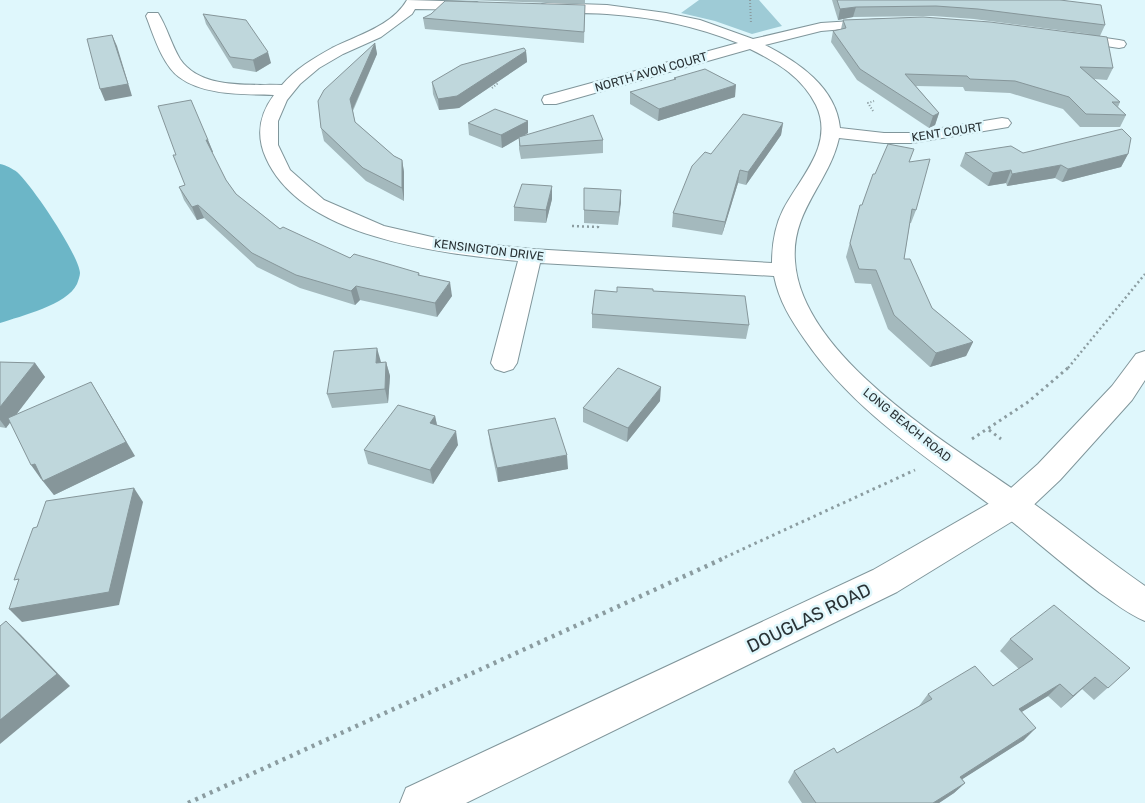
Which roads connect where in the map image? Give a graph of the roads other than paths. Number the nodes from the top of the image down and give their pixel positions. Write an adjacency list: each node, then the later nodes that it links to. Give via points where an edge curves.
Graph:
1 (412, 3): 2 (street); 9 (street, KENSINGTON DRIVE, via 376,34 314,65)
2 (494, 6)
3 (531, 7): 7 (street, via 617,10 665,17)
4 (153, 16): 9 (street, via 176,65 185,74 206,83 234,88)
5 (897, 22): 7 (street, NORTH AVON COURT, via 853,23)
6 (1055, 35): 8 (street)
7 (751, 37): 10 (street, NORTH AVON COURT); 12 (street, via 798,70 816,89 831,120)
8 (1119, 44)
9 (284, 90): 13 (street, KENSINGTON DRIVE, via 269,121 268,145 282,174 317,204 377,231 445,247)
10 (550, 100)
11 (1002, 123): 12 (street, KENT COURT, via 912,138)
12 (832, 132): 14 (street, LONG BEACH ROAD, via 822,161 789,221 782,254)
13 (531, 256): 14 (street, KENSINGTON DRIVE); 16 (street)
14 (784, 270): 17 (street, LONG BEACH ROAD, via 803,319 826,353 874,402)
15 (1145, 360): 17 (street, DOUGLAS ROAD, via 1122,393 1049,472)
16 (504, 363)
17 (1013, 505): 18 (street, LONG BEACH ROAD, via 1076,556); 19 (street, DOUGLAS ROAD, via 884,581)
18 (1145, 605)
19 (421, 803)

